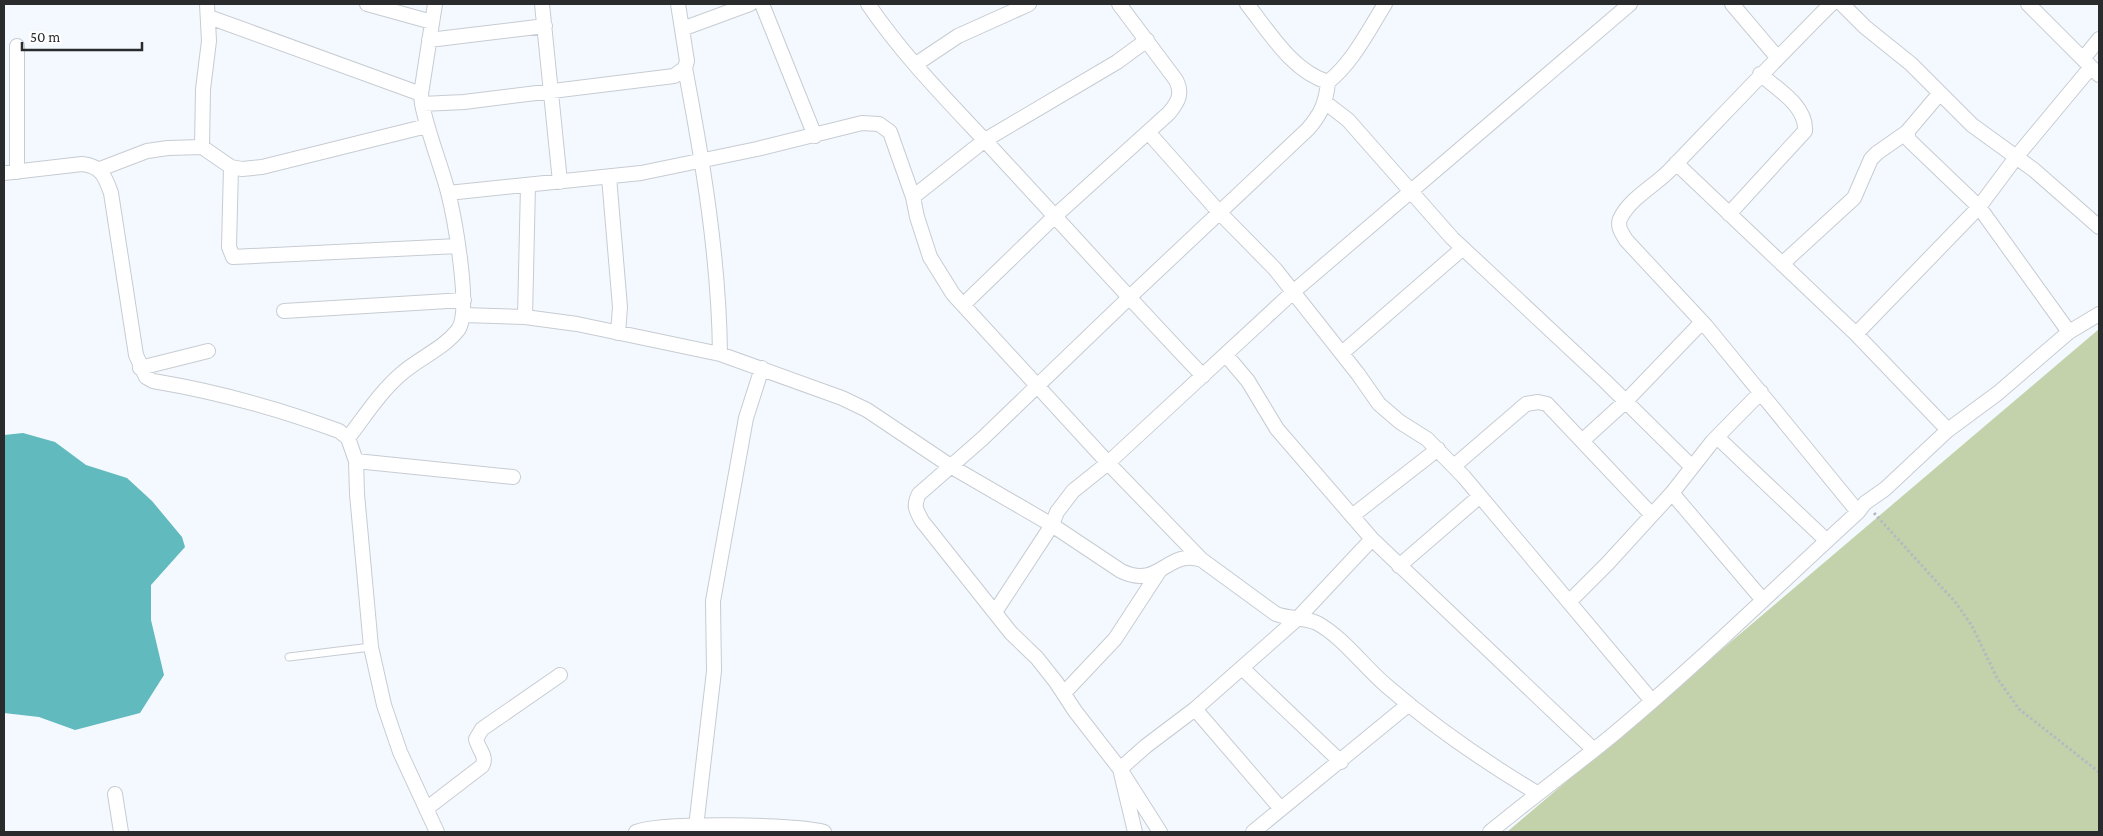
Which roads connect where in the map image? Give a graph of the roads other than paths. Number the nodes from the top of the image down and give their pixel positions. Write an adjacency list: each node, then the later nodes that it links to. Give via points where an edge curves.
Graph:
1 (367, 4): 18 (street)
2 (435, 4): 18 (street)
3 (542, 4): 19 (street)
4 (678, 4): 20 (street)
5 (750, 4): 20 (street)
6 (762, 4): 38 (street)
7 (868, 4): 26 (street)
8 (1029, 4): 26 (street, via 958,36)
9 (1119, 4): 23 (street)
10 (1247, 4): 30 (street, via 1304,71)
11 (1385, 4): 30 (street, via 1351,58)
12 (1630, 4): 50 (street)
13 (1732, 4): 25 (street)
14 (1831, 4): 25 (street)
15 (1842, 4): 32 (street)
16 (2028, 4): 27 (street)
17 (208, 10): 33 (street); 40 (street)
18 (432, 22): 22 (street)
19 (545, 26): 22 (street); 31 (street)
20 (682, 29): 28 (street, via 686,48)
21 (2099, 39): 27 (street)
22 (429, 40): 33 (street)
23 (1147, 40): 36 (street, via 1180,88 1175,106); 39 (street, via 1117,62)
24 (17, 46): 46 (street)
25 (1777, 57): 29 (street)
26 (916, 64): 39 (street)
27 (2091, 67): 41 (street)
28 (685, 68): 31 (street, via 674,76); 42 (street)
29 (1760, 74): 43 (street); 55 (street, via 1801,112 1806,122 1805,131)
30 (1328, 82): 34 (street)
31 (552, 90): 33 (street, via 464,102); 48 (street)
32 (1940, 93): 37 (street); 41 (street, via 1972,125)
33 (421, 99): 35 (street)
34 (1326, 103): 50 (street, via 1348,120); 54 (street, via 1308,129)
35 (427, 126): 44 (street, via 262,167); 51 (street)
36 (1148, 132): 54 (street); 56 (street)
37 (1907, 132): 53 (street, via 1914,146); 60 (street, via 1877,153 1854,198)
38 (815, 136): 42 (street); 52 (street, via 862,123 879,124 890,132)
39 (985, 140): 52 (street); 56 (street)
40 (202, 147): 44 (street); 45 (street, via 147,151)
41 (2017, 156): 53 (street); 57 (street)
42 (701, 161): 47 (street); 75 (street, via 718,292)
43 (1676, 163): 55 (street); 69 (street, via 1630,205 1619,221 1619,230)
44 (231, 167): 58 (street, via 229,247 233,257)
45 (100, 169): 46 (street, via 82,164); 77 (street, via 111,193)
46 (11, 173)
47 (609, 177): 48 (street); 71 (street, via 620,307)
48 (560, 182): 49 (street)
49 (528, 185): 51 (street); 68 (street)
50 (1411, 191): 59 (street); 61 (street)
51 (448, 193): 58 (street)
52 (913, 197): 64 (street, via 930,257)
53 (1979, 207): 70 (street); 72 (street)
54 (1220, 212): 61 (street); 62 (street)
55 (1729, 214): 60 (street)
56 (1055, 216): 62 (street); 64 (street)
57 (2099, 227)
58 (458, 246): 63 (street)
59 (1463, 248): 74 (street); 82 (street)
60 (1782, 264): 72 (street)
61 (1293, 292): 74 (street); 76 (street)
62 (1128, 298): 79 (street); 80 (street)
63 (464, 300): 65 (street); 67 (street)
64 (963, 305): 80 (street)
65 (284, 312)
66 (2099, 314): 70 (street)
67 (463, 315): 68 (street); 85 (street, via 460,328 401,374)
68 (525, 317): 71 (street)
69 (1702, 322): 81 (street); 82 (street)
70 (2069, 332): 83 (street, via 1998,393)
71 (618, 333): 75 (street)
72 (1856, 334): 83 (street)
73 (208, 351): 77 (street)
74 (1342, 353): 87 (street, via 1378,404)
75 (720, 354): 78 (street)
76 (1226, 355): 79 (street); 98 (street, via 1248,381 1277,429)
77 (140, 368): 85 (street, via 153,381 263,405 340,431)
78 (762, 368): 91 (street, via 867,410); 124 (street, via 746,418 714,601 714,671)
79 (1203, 376): 89 (street)
80 (1038, 385): 89 (street); 91 (street)
81 (1761, 392): 84 (street); 96 (street)
82 (1626, 401): 86 (street); 92 (street)
83 (1948, 430): 96 (street)
84 (1717, 437): 92 (street); 101 (street)
85 (348, 438): 88 (street)
86 (1582, 440): 90 (street, via 1547,404 1526,404); 97 (street)
87 (1438, 449): 90 (street); 98 (street)
88 (356, 461): 93 (street); 109 (street, via 356,494)
89 (1108, 464): 99 (street, via 1073,491 1057,512); 102 (street)
90 (1454, 466): 95 (street)
91 (952, 467): 99 (street); 107 (street, via 920,494 915,510)
92 (1692, 467): 94 (street)
93 (513, 477)
94 (1672, 493): 97 (street); 105 (street)
95 (1480, 496): 103 (street); 106 (street)
96 (1862, 508): 101 (street)
97 (1652, 514): 106 (street)
98 (1352, 516): 100 (street)
99 (1052, 525): 104 (street, via 1132,576 1151,576); 107 (street)
100 (1372, 539): 103 (street); 108 (street)
101 (1827, 541): 105 (street)
102 (1202, 560): 104 (street, via 1184,557); 108 (street, via 1276,614)
103 (1399, 566): 117 (street)
104 (1160, 570): 113 (street, via 1115,639)
105 (1762, 599): 114 (street, via 1729,634)
106 (1570, 602): 114 (street)
107 (995, 612): 113 (street, via 1011,634 1037,658)
108 (1297, 619): 111 (street); 115 (street, via 1314,622 1330,633)
109 (371, 647): 110 (lane); 122 (street, via 400,752)
110 (289, 657)
111 (1242, 668): 116 (street); 118 (street)
112 (560, 674): 122 (street, via 482,729 476,739 485,762)
113 (1064, 694): 119 (street)
114 (1652, 701): 117 (street)
115 (1409, 704): 118 (street); 120 (street, via 1502,772)
116 (1195, 710): 119 (street); 123 (street)
117 (1594, 750): 120 (street)
118 (1341, 762): 123 (street)
119 (1120, 769): 129 (street); 130 (street)
120 (1537, 793): 132 (street)
121 (115, 794): 125 (street)
122 (426, 809): 126 (street)
123 (1281, 810): 131 (street)
124 (696, 827): 127 (street, via 645,828); 128 (street, via 785,827)
125 (121, 832)
126 (436, 832)
127 (636, 832)
128 (824, 832)
129 (1135, 832)
130 (1160, 832)
131 (1253, 832)
132 (1490, 832)

